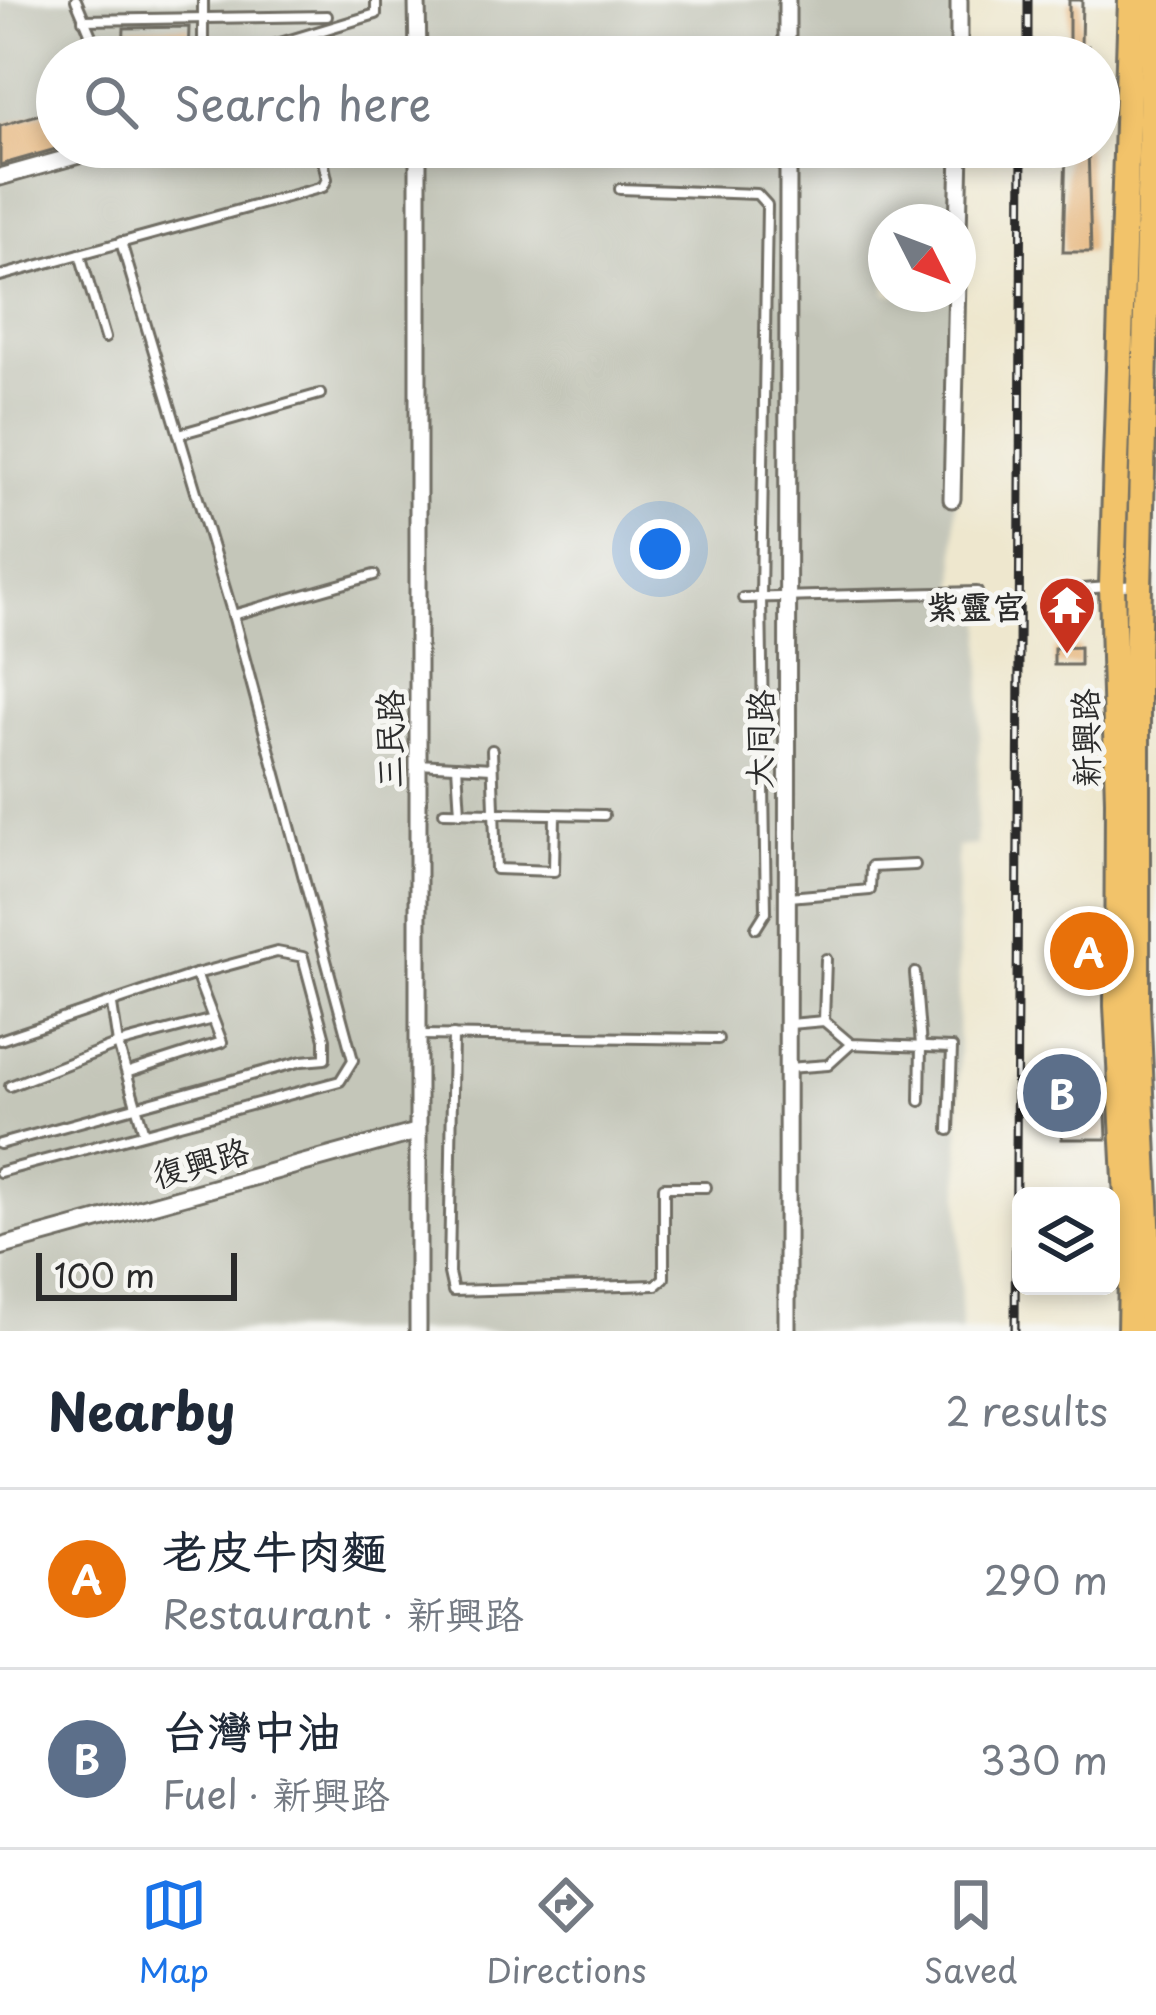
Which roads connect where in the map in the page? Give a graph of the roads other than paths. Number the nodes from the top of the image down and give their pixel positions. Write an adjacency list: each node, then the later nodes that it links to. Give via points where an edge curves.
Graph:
1 (76, 0): 12 (lane)
2 (203, 0): 11 (lane)
3 (327, 0): 10 (lane)
4 (376, 0): 13 (lane, via 376,14)
5 (417, 0): 17 (street)
6 (787, 0): 18 (street)
7 (959, 0): 19 (street)
8 (1131, 0): 35 (main road, 新興路)
9 (1154, 0): 20 (main road, 新興路)
10 (326, 16): 11 (lane); 13 (lane)
11 (203, 18): 12 (lane); 15 (lane)
12 (83, 20): 14 (lane)
13 (326, 29): 16 (lane)
14 (90, 36)
15 (203, 36)
16 (303, 36)
17 (418, 36)
18 (787, 36)
19 (959, 36)
20 (1155, 41): 34 (main road, 新興路)
21 (36, 167): 26 (street)
22 (325, 168): 28 (lane, via 323,187)
23 (418, 168): 48 (street, 三民路)
24 (788, 168): 42 (street, 大同路)
25 (960, 168): 36 (street)
26 (0, 177)
27 (620, 189): 43 (lane, via 757,194 766,205)
28 (121, 242): 29 (lane); 33 (lane)
29 (80, 254): 30 (lane); 31 (lane)
30 (0, 276)
31 (105, 338)
32 (320, 394): 33 (lane)
33 (179, 434): 45 (lane)
34 (1148, 487): 35 (street); 39 (main road, 新興路)
35 (1113, 490): 38 (main road, 新興路)
36 (952, 499)
37 (374, 574): 45 (lane)
38 (1112, 585): 39 (lane); 40 (lane); 46 (main road, 新興路)
39 (1140, 585): 46 (main road, 新興路)
40 (1054, 590)
41 (977, 592): 42 (lane)
42 (790, 596): 43 (lane); 58 (street, 大同路)
43 (761, 597): 44 (lane); 59 (lane, via 766,912)
44 (743, 598)
45 (233, 615): 82 (lane, via 353,1060 340,1081)
46 (1136, 665): 51 (main road, 新興路)
47 (492, 750): 50 (lane)
48 (418, 764): 49 (lane); 68 (street, 三民路)
49 (457, 766): 50 (lane); 53 (lane)
50 (492, 768): 54 (lane)
51 (1138, 802): 64 (main road, 新興路)
52 (444, 812): 53 (lane)
53 (460, 813): 54 (lane)
54 (493, 814): 55 (lane); 55 (lane, via 496,869 554,871)
55 (555, 815): 56 (lane)
56 (604, 815)
57 (915, 865): 58 (lane, via 871,867 870,890)
58 (786, 897): 67 (street, 大同路)
59 (756, 928)
60 (826, 959): 66 (lane)
61 (915, 973): 74 (lane)
62 (196, 974): 63 (lane); 65 (lane); 79 (lane, via 277,952 303,957 325,1059)
63 (112, 1005): 71 (lane); 72 (lane)
64 (1137, 1005): 87 (main road, 新興路)
65 (213, 1018): 72 (lane); 76 (lane, via 222,1042)
66 (824, 1021): 67 (lane); 73 (lane)
67 (788, 1024): 75 (street, 大同路)
68 (417, 1035): 69 (lane); 81 (street, 三民路)
69 (453, 1035): 70 (lane); 85 (lane, via 453,1291 656,1286 664,1278 664,1186)
70 (718, 1039)
71 (0, 1040)
72 (118, 1044): 76 (lane); 77 (lane)
73 (850, 1044): 74 (lane); 75 (lane, via 828,1065)
74 (921, 1046): 78 (lane); 80 (lane, via 952,1048)
75 (788, 1068): 89 (street, 大同路)
76 (129, 1072): 79 (lane)
77 (10, 1086)
78 (920, 1101)
79 (137, 1106): 82 (lane); 83 (lane)
80 (949, 1130)
81 (416, 1132): 86 (street, 復興路); 88 (street, 三民路)
82 (144, 1133): 84 (lane)
83 (0, 1144)
84 (0, 1172)
85 (706, 1187)
86 (0, 1247)
87 (1146, 1276): 90 (main road, 新興路); 91 (main road, 新興路)
88 (418, 1331)
89 (787, 1331)
90 (1130, 1331)
91 (1151, 1331)

